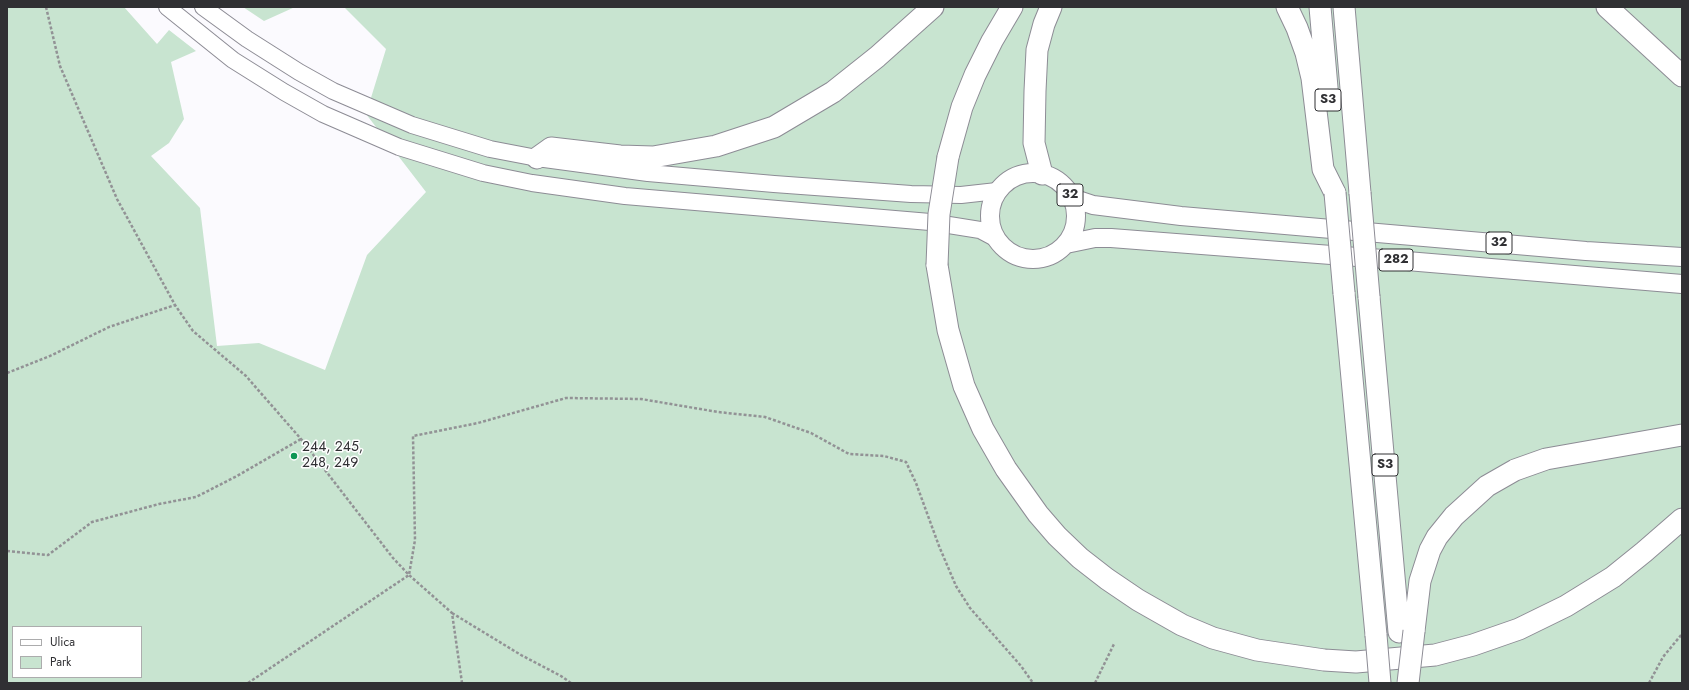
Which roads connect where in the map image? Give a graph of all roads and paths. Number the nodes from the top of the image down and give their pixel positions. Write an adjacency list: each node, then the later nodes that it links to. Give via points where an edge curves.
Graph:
1 (46, 7): 21 (path, via 60,66 117,199)
2 (167, 7): 17 (main road, via 233,60 323,114 399,147 476,171 532,183 626,196 930,222 980,230)
3 (202, 7): 12 (main road, via 246,39 333,92 412,125 490,149)
4 (933, 7): 12 (highway, via 833,92 774,127 716,146 653,157 552,148)
5 (1012, 7): 25 (highway, bridge, via 992,41 962,107 948,157 939,214 937,265 948,330 964,386 983,429 1006,469 1038,514 1080,558 1107,579 1182,625 1213,638 1257,650 1356,662 1436,655 1519,629 1566,606 1613,576)
6 (1051, 7): 13 (highway, via 1037,50 1034,91 1034,143)
7 (1287, 7): 15 (highway, via 1306,53 1312,78 1323,169)
8 (1320, 7): 15 (highway, S3)
9 (1344, 7): 29 (highway, S3, bridge, via 1369,297)
10 (1607, 7): 11 (highway)
11 (1682, 76)
12 (537, 158): 14 (main road, via 648,173 782,185 911,194 961,195)
13 (1042, 174): 14 (main road, 32, via 1029,173 1017,176); 16 (main road, 32, via 1055,179 1065,187)
14 (997, 191): 17 (main road, 32, via 989,219)
15 (1335, 193): 37 (highway, S3, bridge)
16 (1072, 198): 18 (main road, 32, via 1076,212 1075,227); 19 (main road, 32, via 1094,205 1181,216)
17 (995, 238): 18 (main road, 32, via 1009,253 1029,259 1050,256)
18 (1066, 244): 20 (main road, 282, via 1095,238 1111,238)
19 (1682, 257)
20 (1682, 284)
21 (175, 305): 22 (path, via 109,327 50,356); 24 (path, via 193,331 246,376)
22 (7, 373)
23 (1682, 436): 29 (highway, via 1546,459 1515,470 1487,486 1454,516 1437,537 1430,550)
24 (300, 440): 26 (path, via 196,497 92,522 48,556); 27 (path)
25 (1682, 520)
26 (7, 551)
27 (409, 575): 28 (path); 32 (path); 35 (path, via 415,540 413,436 478,423 566,398 640,399 765,417 811,433 850,454 884,456 906,462 956,586 970,608)
28 (452, 613): 33 (path); 34 (path)
29 (1406, 632): 38 (highway, S3); 39 (highway, bridge)
30 (1682, 634): 40 (path, via 1663,657)
31 (1114, 644): 36 (path)
32 (248, 683)
33 (462, 683)
34 (571, 683)
35 (1033, 683)
36 (1095, 683)
37 (1380, 683)
38 (1404, 683)
39 (1408, 683)
40 (1649, 683)

